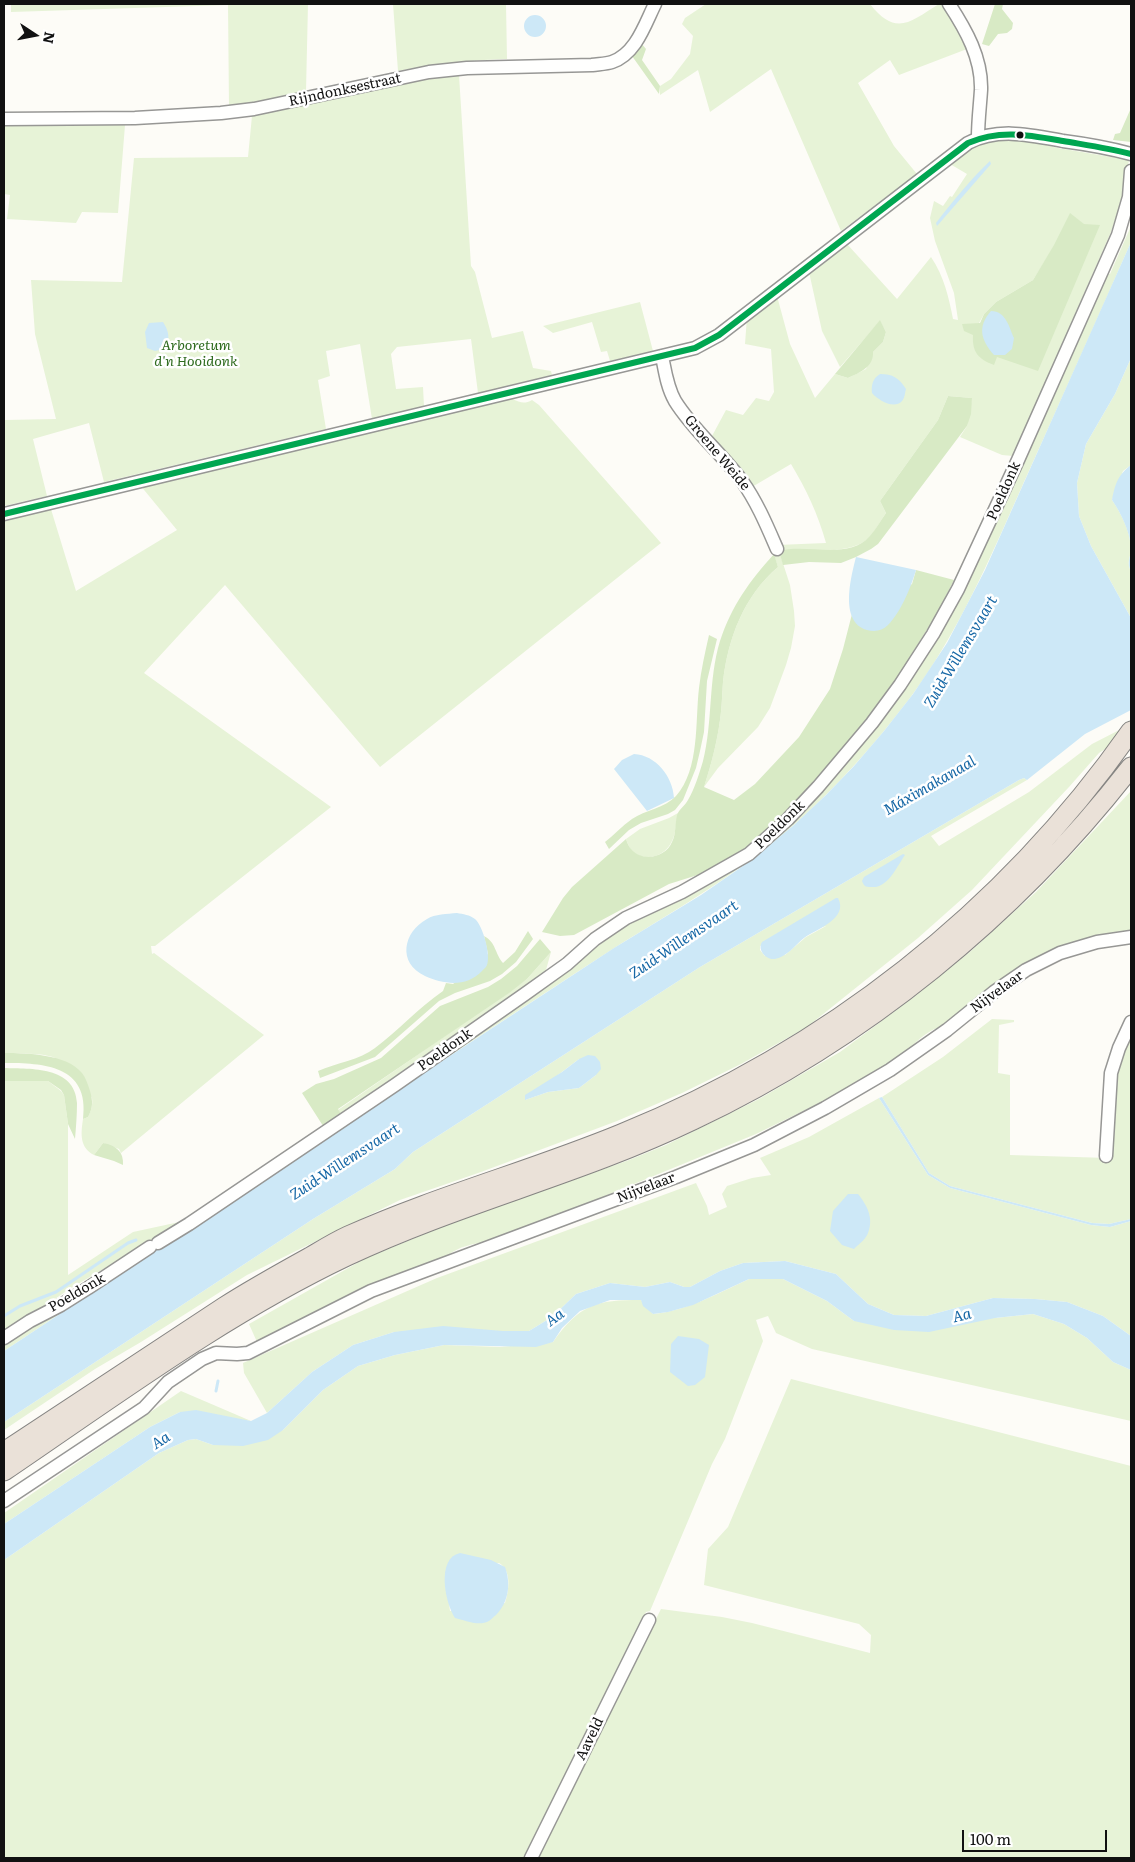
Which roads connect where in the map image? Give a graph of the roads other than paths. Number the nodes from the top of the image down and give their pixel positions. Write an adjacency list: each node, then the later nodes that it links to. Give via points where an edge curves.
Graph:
1 (655, 4): 3 (street, Rijndonksestraat, via 638,39 626,53 612,62 429,72 226,113 135,118)
2 (949, 4): 4 (street, via 971,41 981,75)
3 (4, 119)
4 (978, 137): 5 (street, via 1017,134); 7 (street, via 719,335 695,348)
5 (1131, 154)
6 (1131, 171): 15 (street, Poeldonk, via 1129,197 1118,235 958,589 900,685 818,788 749,854 682,892 626,918 395,1086 189,1224)
7 (662, 356): 8 (street); 9 (street, Groene Weide, via 675,400 741,480)
8 (4, 514)
9 (777, 549)
10 (1131, 731): 16 (highway, via 1083,796 1010,877 954,930 876,992 810,1038 685,1106 622,1134 346,1237 258,1286)
11 (1131, 767): 16 (highway, via 1045,866 966,941 893,1000 814,1054 693,1121 409,1228 346,1256 230,1318)
12 (1131, 937): 19 (street, Nijvelaar, via 1060,953 1026,970 890,1070 754,1145 371,1291 248,1353 209,1355 174,1377 146,1406)
13 (1131, 1022): 14 (street, via 1111,1074)
14 (1106, 1156)
15 (4, 1338)
16 (117, 1386): 17 (highway); 18 (highway)
17 (4, 1452)
18 (4, 1471)
19 (4, 1502)
20 (649, 1620): 21 (street, Aaveld)
21 (532, 1858)

